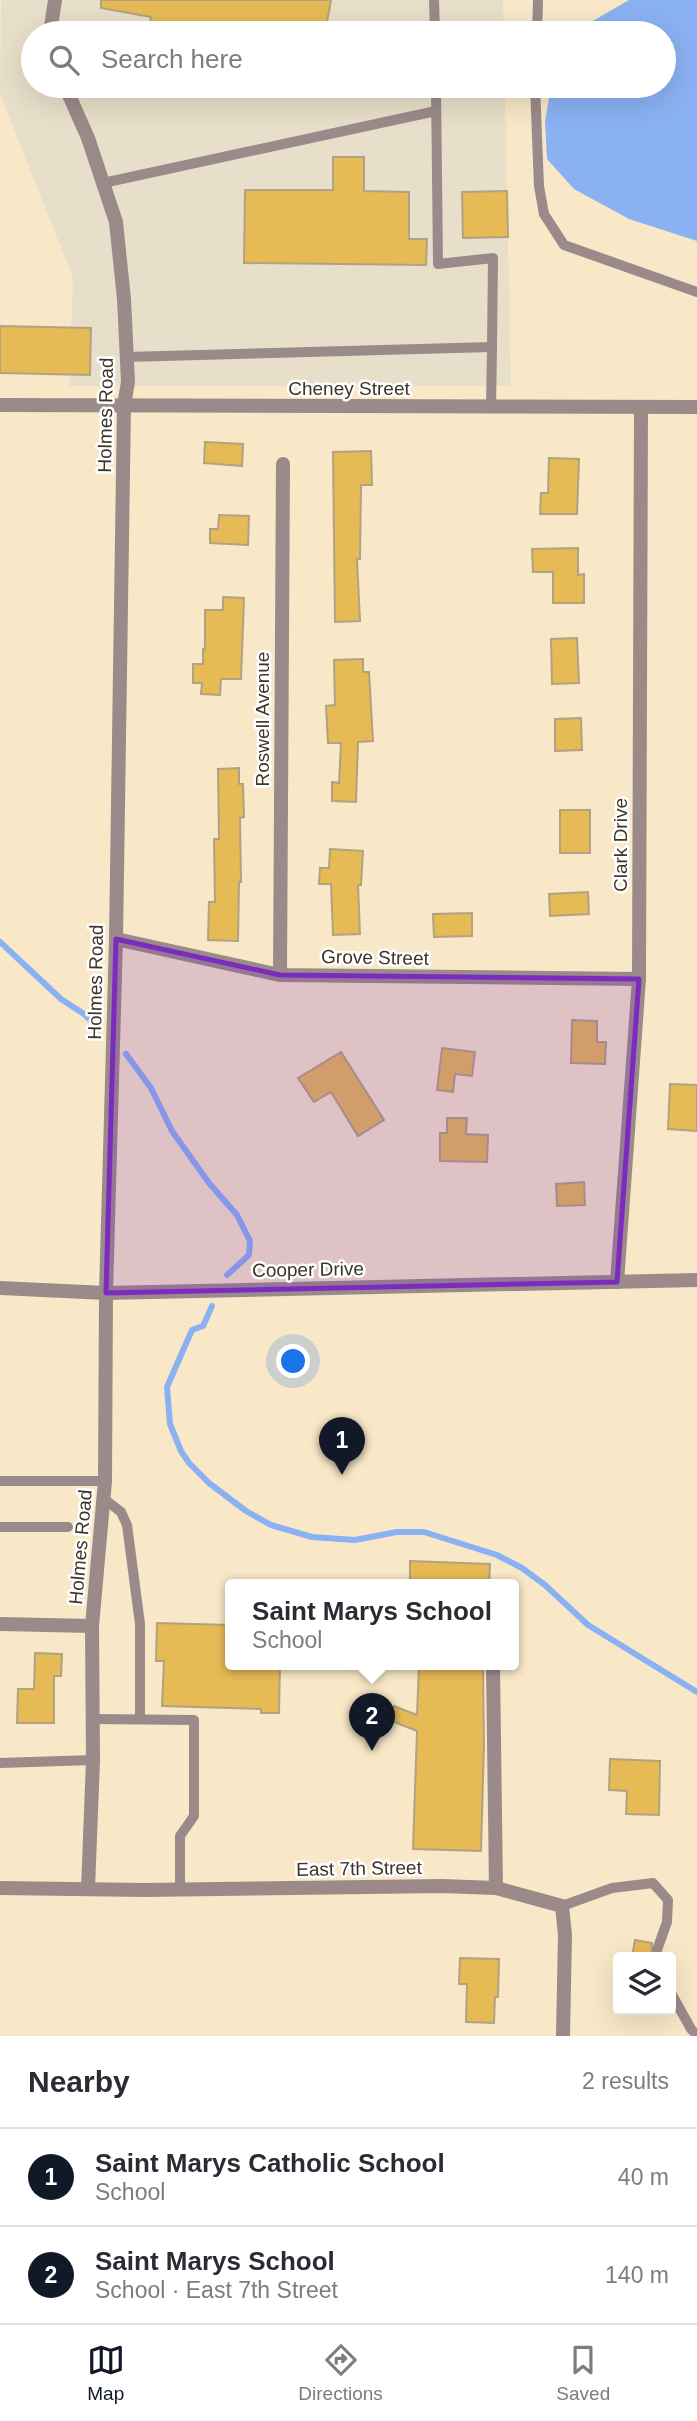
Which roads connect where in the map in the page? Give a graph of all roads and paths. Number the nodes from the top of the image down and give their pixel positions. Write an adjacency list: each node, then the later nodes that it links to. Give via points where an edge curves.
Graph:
1 (55, 0): 4 (street)
2 (434, 0): 5 (lane)
3 (538, 0): 6 (lane)
4 (52, 21)
5 (435, 21)
6 (537, 21)
7 (70, 98): 11 (street, Holmes Road)
8 (436, 98): 10 (lane)
9 (535, 98): 12 (lane, via 544,214 564,245)
10 (436, 111): 11 (lane); 13 (lane, via 438,264 493,258)
11 (103, 184): 14 (street, Holmes Road, via 116,222)
12 (697, 292)
13 (492, 347): 14 (lane); 17 (lane)
14 (125, 357): 16 (street, Holmes Road, via 128,382)
15 (0, 405): 16 (street, Cheney Street)
16 (124, 405): 17 (street, Cheney Street); 21 (street, Holmes Road)
17 (491, 407): 18 (street, Cheney Street)
18 (641, 407): 19 (street, Cheney Street); 23 (street, Clark Drive)
19 (697, 407)
20 (283, 464): 22 (street, Roswell Avenue)
21 (116, 939): 22 (street, Grove Street); 27 (street, Holmes Road)
22 (280, 975): 23 (street, Grove Street)
23 (639, 979): 25 (street, Clark Drive)
24 (697, 1280): 25 (street, Cooper Drive)
25 (617, 1282): 27 (street, Cooper Drive)
26 (0, 1288): 27 (street, Cooper Drive)
27 (106, 1293): 28 (street, Holmes Road)
28 (105, 1481): 29 (lane); 30 (street, Holmes Road)
29 (0, 1482)
30 (103, 1499): 34 (street, Holmes Road); 37 (lane, via 121,1512 127,1525 139,1624)
31 (0, 1527): 32 (lane)
32 (68, 1527)
33 (0, 1624): 34 (street)
34 (92, 1626): 36 (street, Holmes Road)
35 (493, 1670): 41 (street)
36 (93, 1719): 37 (lane); 38 (street, Holmes Road)
37 (139, 1719): 43 (lane, via 194,1720 194,1816 180,1836)
38 (93, 1760): 39 (lane); 42 (street, Holmes Road)
39 (0, 1763)
40 (0, 1888): 42 (street, East 7th Street)
41 (496, 1888): 43 (street, East 7th Street); 44 (street, East 7th Street)
42 (88, 1889): 43 (street, East 7th Street)
43 (180, 1889)
44 (562, 1906): 45 (lane, via 612,1888 653,1884 668,1900 667,1922); 48 (street)
45 (657, 1952)
46 (676, 2002): 47 (lane)
47 (697, 2035)
48 (563, 2036)

